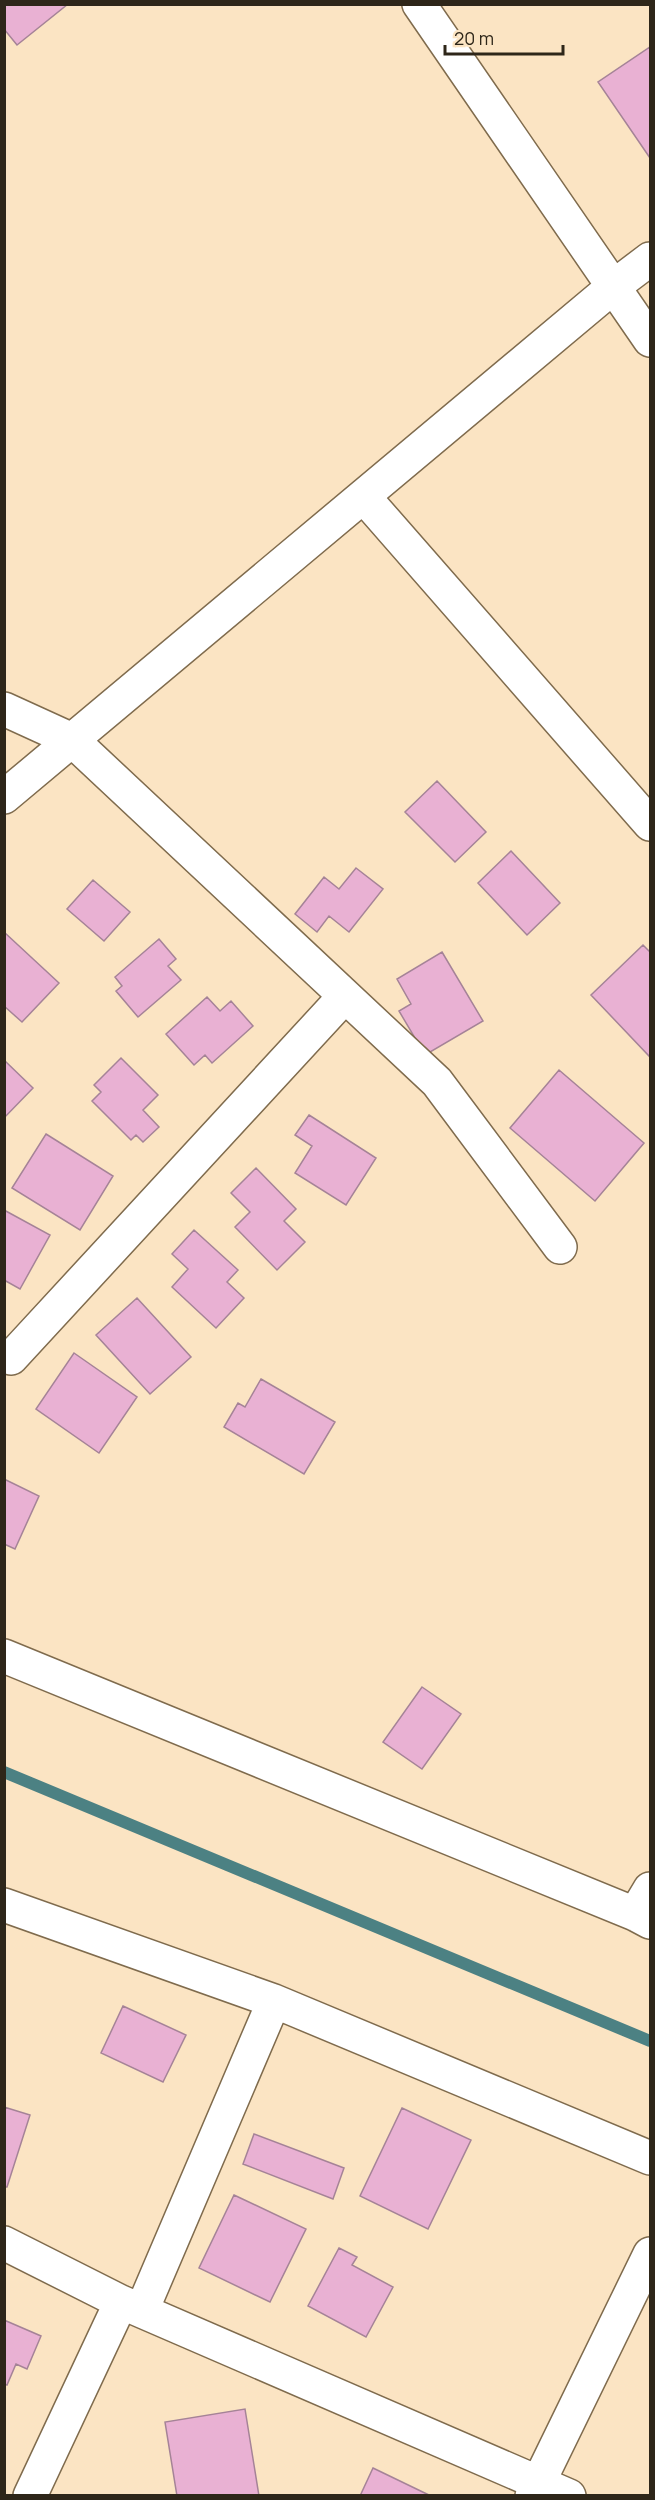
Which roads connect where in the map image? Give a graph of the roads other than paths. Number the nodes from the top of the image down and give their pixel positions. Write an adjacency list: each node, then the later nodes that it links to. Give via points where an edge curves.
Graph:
1 (419, 4): 3 (street)
2 (651, 259): 3 (street)
3 (613, 287): 4 (street); 5 (street)
4 (651, 340)
5 (364, 497): 7 (street); 9 (street)
6 (4, 709): 7 (street)
7 (72, 740): 8 (street); 10 (street)
8 (4, 797)
9 (651, 824)
10 (345, 996): 11 (street, via 437,1082); 12 (street)
11 (560, 1247)
12 (11, 1358)
13 (4, 1656): 15 (street)
14 (4, 1905): 16 (street)
15 (645, 1908)
16 (274, 2001): 17 (street); 20 (street)
17 (651, 2158)
18 (4, 2243): 20 (street)
19 (651, 2254): 21 (street)
20 (132, 2306): 21 (street); 22 (street)
21 (536, 2489): 23 (street)
22 (30, 2496)
23 (569, 2496)

